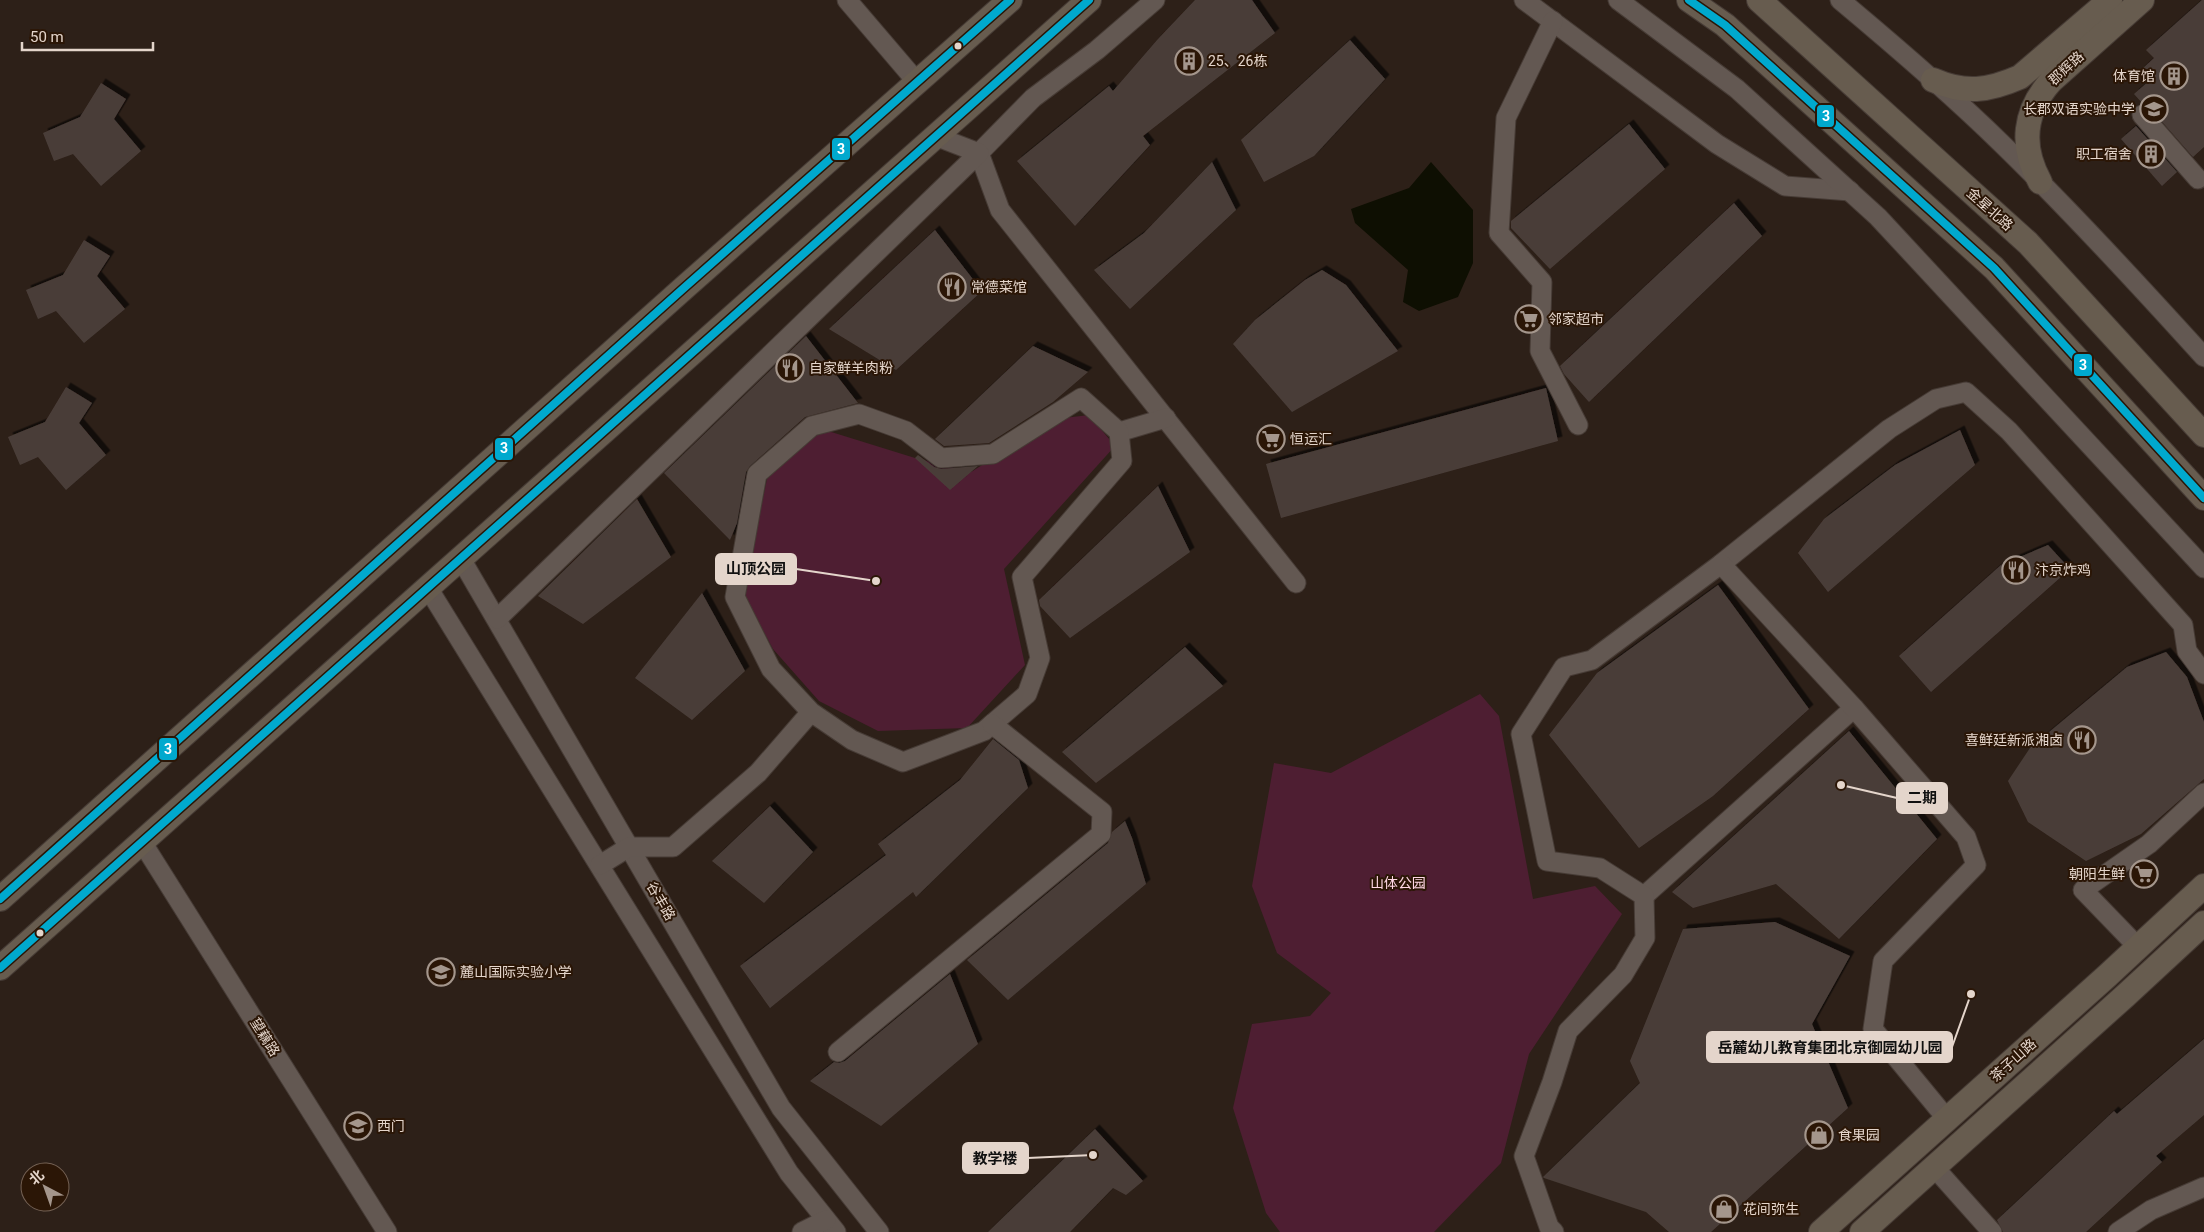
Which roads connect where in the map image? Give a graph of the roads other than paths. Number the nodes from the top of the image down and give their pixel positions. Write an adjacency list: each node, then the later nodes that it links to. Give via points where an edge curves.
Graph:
1 (847, 0): 14 (street)
2 (1010, 0): 14 (main road)
3 (1088, 0): 16 (main road)
4 (1155, 0): 17 (street, via 1097,50 1033,98)
5 (1524, 0): 12 (street)
6 (1618, 0): 20 (street, via 1737,89)
7 (1688, 0): 26 (main road, via 1725,25 1994,268)
8 (1759, 0): 25 (main road, 金星北路, via 2028,243)
9 (1840, 0): 13 (street)
10 (2110, 0): 13 (main road, 郡辉路, via 2020,77 2002,85 1965,89 1951,88)
11 (2142, 0): 19 (main road, 郡辉路, via 2040,93 2028,129 2031,162)
12 (1553, 21): 20 (street, via 1717,144 1785,186); 23 (street, via 1506,118 1499,233 1542,282 1540,351)
13 (1933, 80): 19 (street)
14 (917, 82): 43 (main road)
15 (2142, 115): 18 (street)
16 (936, 136): 17 (street); 27 (main road)
17 (979, 153): 22 (street, via 1000,210); 32 (street)
18 (2196, 180)
19 (2040, 182): 21 (street)
20 (1850, 191): 29 (street, via 1878,217)
21 (2204, 357)
22 (1166, 418): 24 (street); 30 (street)
23 (1578, 425)
24 (1119, 432): 35 (street, via 1081,398 993,454 942,458 906,431 859,414 812,426 757,474 735,597 771,669); 36 (street, via 1122,461 1022,577 1040,658 1027,694)
25 (2204, 436)
26 (2204, 498)
27 (461, 559): 31 (main road); 32 (street, 谷丰路)
28 (1721, 564): 33 (street, via 1889,429 1936,399 1966,392 2009,431 2183,626 2187,651); 34 (street); 42 (street, via 1592,660 1564,667 1521,734 1547,860 1600,868)
29 (2204, 568)
30 (1296, 583)
31 (428, 588): 38 (main road); 40 (street)
32 (497, 619): 39 (street, 谷丰路)
33 (2204, 674)
34 (1854, 708): 42 (street); 48 (street, via 1966,837 1976,865 1883,961 1873,1029)
35 (811, 712): 36 (street, via 852,740 903,762 984,731); 39 (street, via 758,773 673,847)
36 (992, 724): 47 (street, via 1102,812 1101,834)
37 (2204, 793): 45 (street, via 2149,844 2083,890)
38 (142, 842): 46 (main road); 52 (street, 望藕路)
39 (629, 847): 40 (street); 54 (street, 谷丰路, via 781,1108)
40 (600, 864): 51 (street, via 790,1173)
41 (2204, 886): 45 (main road, 茶子山路)
42 (1644, 896): 55 (street, via 1645,938 1623,975 1568,1031 1524,1156 1549,1227)
43 (0, 899)
44 (2204, 923): 49 (main road, 茶子山路)
45 (2138, 947): 48 (main road, 茶子山路)
46 (0, 968)
47 (838, 1052)
48 (1946, 1119): 56 (main road, 茶子山路)
49 (1934, 1167): 57 (main road, 茶子山路); 58 (street)
50 (2204, 1187): 59 (street, via 2150,1210)
51 (831, 1226): 53 (street)
52 (388, 1232)
53 (802, 1232)
54 (878, 1232)
55 (1554, 1232)
56 (1821, 1232)
57 (1862, 1232)
58 (1992, 1232)
59 (2118, 1232)

